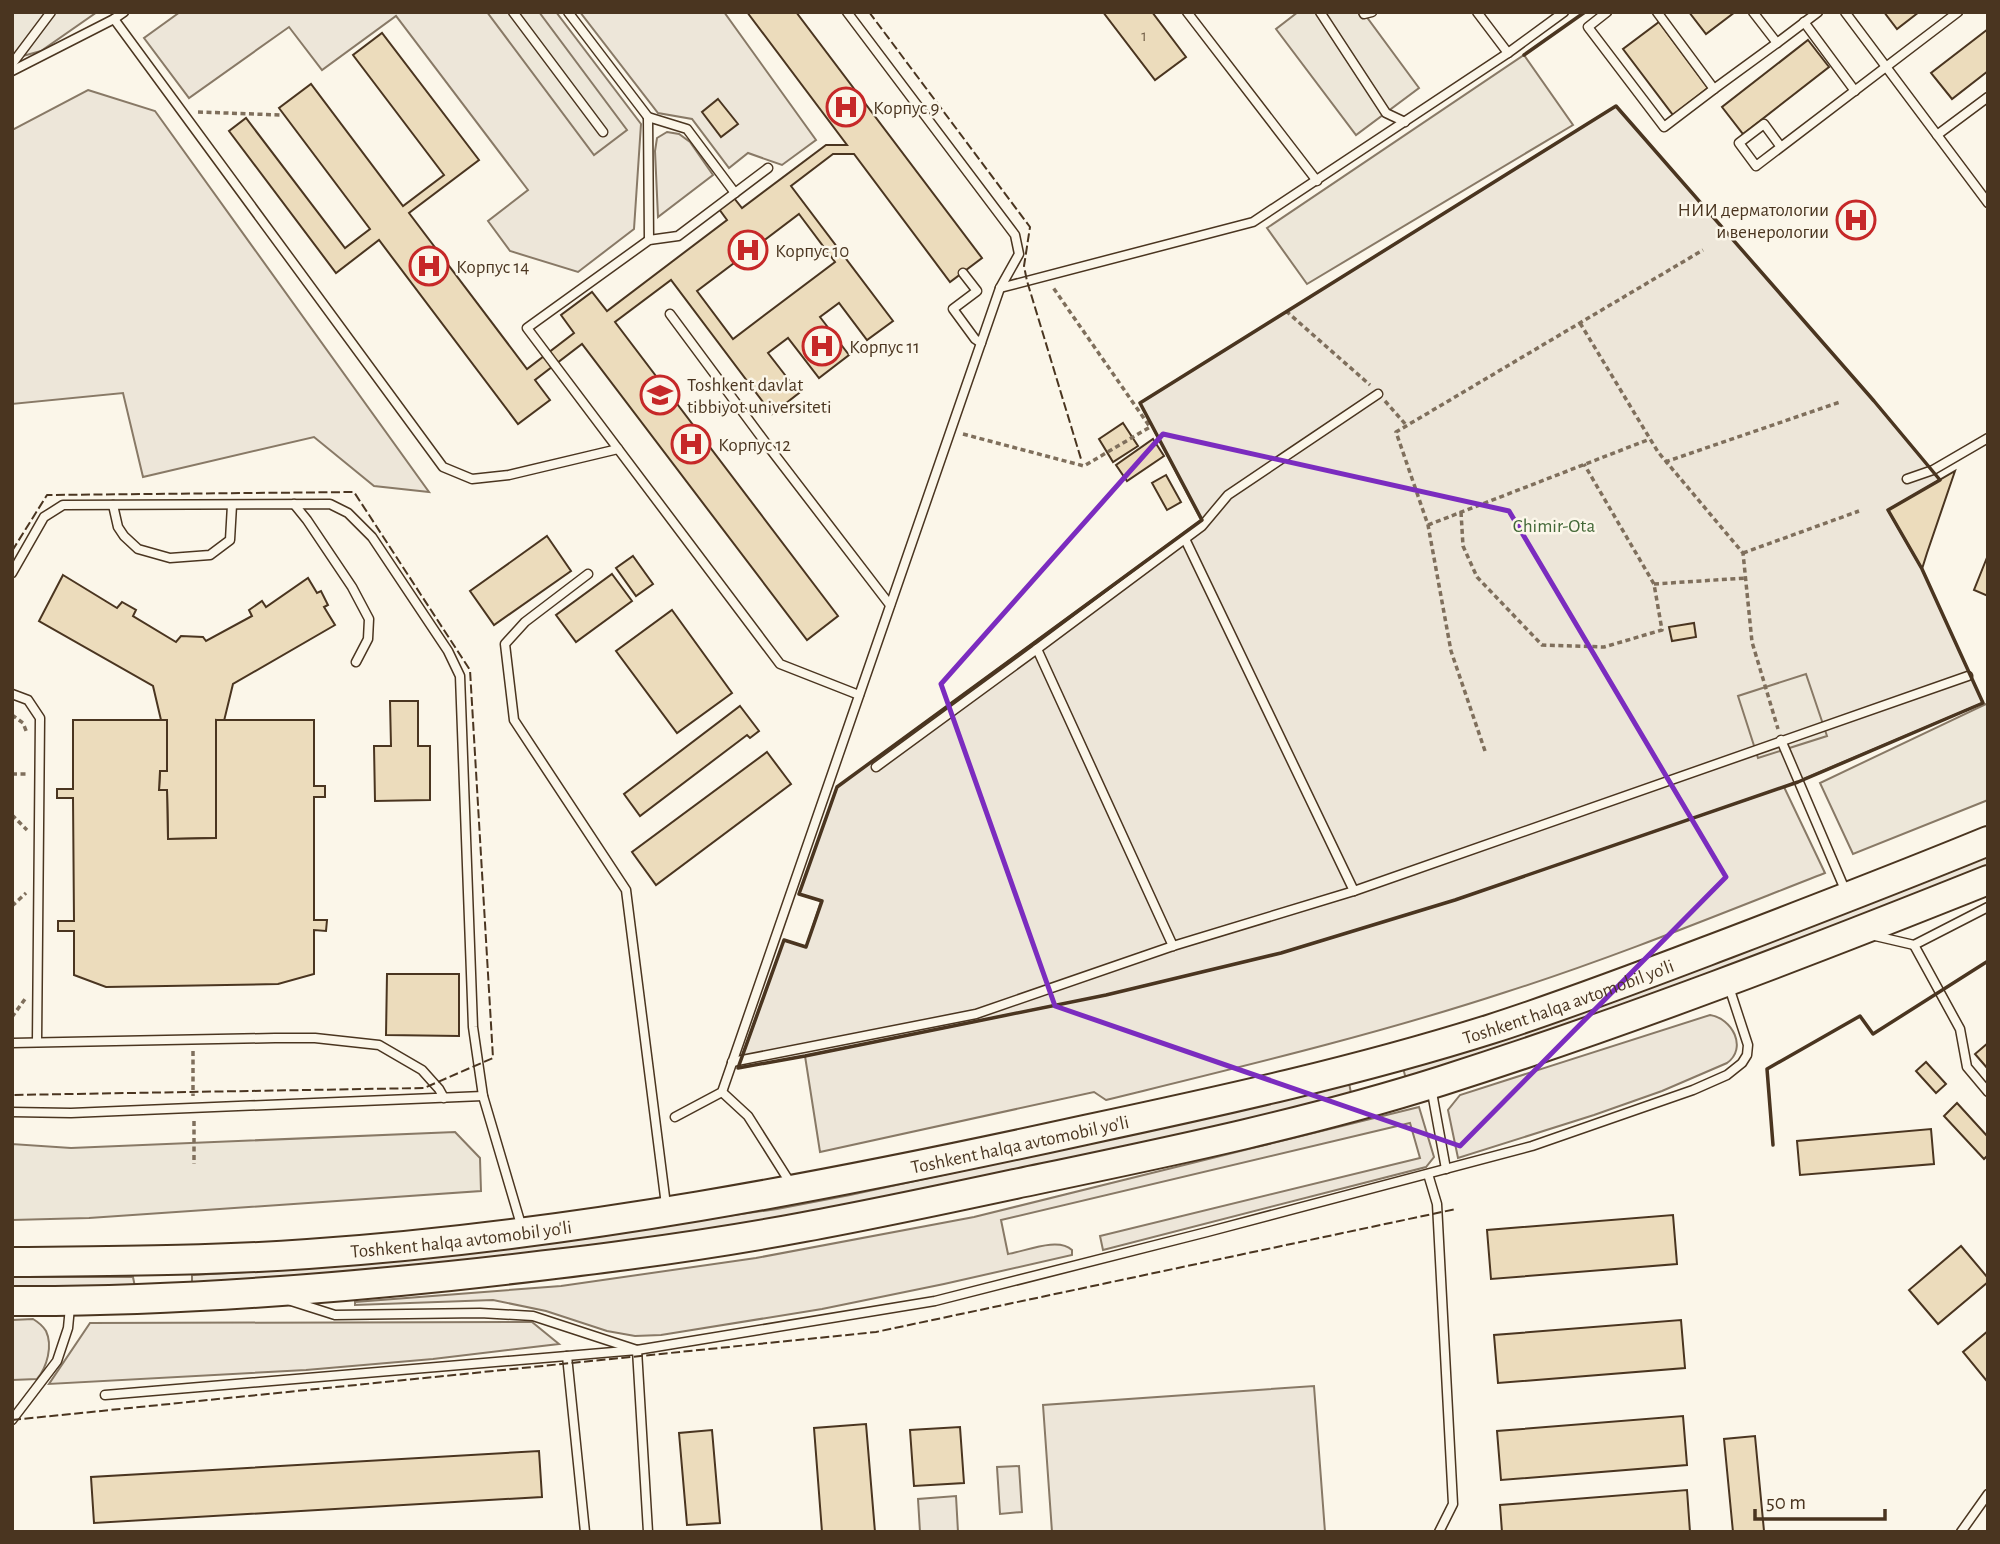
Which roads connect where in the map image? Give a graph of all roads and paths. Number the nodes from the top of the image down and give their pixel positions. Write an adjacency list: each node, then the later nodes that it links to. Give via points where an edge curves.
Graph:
1 (51, 12): 22 (lane)
2 (124, 12): 18 (lane)
3 (513, 12): 32 (lane)
4 (568, 12): 30 (lane)
5 (847, 12): 43 (lane, via 1015,235 1019,254)
6 (1187, 12): 36 (lane)
7 (1320, 12): 31 (lane, via 1386,113)
8 (1363, 12): 9 (lane)
9 (1372, 12)
10 (1477, 12): 21 (lane)
11 (1564, 12): 21 (lane)
12 (1607, 12): 25 (lane, via 1588,27 1664,127)
13 (1657, 12): 25 (lane)
14 (1753, 12): 20 (lane)
15 (1818, 12): 19 (lane)
16 (1846, 12): 23 (lane)
17 (1958, 12): 23 (lane)
18 (114, 19): 24 (lane); 28 (lane)
19 (1804, 22): 20 (lane); 26 (lane)
20 (1777, 43): 25 (lane)
21 (1508, 53): 31 (lane)
22 (12, 64)
23 (1887, 68): 26 (lane); 33 (lane)
24 (12, 71)
25 (1714, 89)
26 (1855, 91): 34 (lane)
27 (1988, 97): 33 (lane)
28 (182, 111): 29 (path); 54 (lane, via 443,467 472,479 509,475)
29 (280, 115)
30 (648, 117): 37 (lane, via 687,129); 39 (lane)
31 (1405, 122): 36 (lane)
32 (603, 132)
33 (1937, 135): 38 (lane)
34 (1781, 147): 34 (lane, via 1764,124 1739,144 1756,166)
35 (768, 168): 37 (lane)
36 (1317, 181): 42 (lane, via 1253,222)
37 (735, 193): 39 (lane, via 678,236)
38 (1988, 203)
39 (649, 240): 54 (lane, via 527,328)
40 (1703, 250): 46 (path)
41 (963, 273): 47 (lane, via 977,291 953,309)
42 (1045, 276): 43 (lane); 51 (path, via 1150,427 1084,466)
43 (1000, 288): 47 (lane)
44 (1286, 312): 48 (path)
45 (670, 314): 70 (lane)
46 (1580, 323): 50 (path); 53 (path)
47 (981, 343): 51 (lane)
48 (1378, 394): 50 (path); 64 (lane, via 1228,495)
49 (1840, 402): 55 (path)
50 (1407, 426): 63 (path, via 1396,432)
51 (951, 431): 70 (lane)
52 (1988, 438): 57 (lane, via 1933,470)
53 (1650, 439): 55 (path); 56 (path)
54 (618, 449): 75 (lane, via 780,664)
55 (1665, 462): 65 (path)
56 (1584, 464): 62 (path); 69 (path)
57 (1907, 479)
58 (294, 504): 60 (lane); 72 (lane, via 369,619 368,639); 99 (lane, via 330,504 348,513 372,537 460,676 473,1027)
59 (113, 505): 60 (lane); 60 (lane, via 117,527 124,536 138,549 170,558 211,555 230,540); 66 (lane, via 63,505 44,517)
60 (232, 505)
61 (1859, 511): 65 (path)
62 (1461, 512): 63 (path); 69 (path, via 1463,546 1477,577 1542,645 1604,647 1662,630)
63 (1428, 525): 77 (path, via 1451,651)
64 (1185, 539): 71 (lane); 84 (lane)
65 (1743, 553): 68 (path)
66 (12, 573)
67 (588, 574): 107 (lane, via 525,622 505,644 512,707 514,720 626,890)
68 (1746, 578): 69 (path); 76 (path, via 1752,642)
69 (1654, 584)
70 (890, 606): 75 (lane)
71 (1037, 649): 78 (lane); 90 (lane)
72 (356, 662)
73 (1968, 676): 76 (lane)
74 (12, 694): 93 (lane, via 28,700 40,718)
75 (859, 695): 94 (lane)
76 (1781, 740): 84 (lane); 85 (lane)
77 (1485, 751)
78 (876, 767)
79 (12, 815): 80 (path)
80 (28, 831)
81 (1988, 841): 85 (highway, Toshkent halqa avtomobil yo'li)
82 (1988, 880): 88 (highway, Toshkent halqa avtomobil yo'li)
83 (30, 888): 86 (path)
84 (1354, 891): 90 (lane)
85 (1848, 897): 95 (highway, Toshkent halqa avtomobil yo'li, via 1613,987)
86 (12, 906)
87 (1988, 907): 89 (lane)
88 (1856, 932): 89 (lane); 91 (highway, Toshkent halqa avtomobil yo'li)
89 (1914, 945): 97 (lane, via 1960,1029 1967,1067)
90 (1173, 946): 94 (lane, via 976,1014)
91 (1727, 980): 96 (highway, Toshkent halqa avtomobil yo'li); 104 (lane, via 1748,1045 1742,1063 1727,1075 1532,1146)
92 (12, 1042): 93 (lane)
93 (37, 1042): 100 (lane, via 316,1038 379,1045 422,1070)
94 (732, 1062): 98 (lane)
95 (1372, 1063): 101 (highway); 106 (highway, Toshkent halqa avtomobil yo'li, via 1157,1115)
96 (1430, 1084): 101 (highway, Toshkent halqa avtomobil yo'li); 104 (lane)
97 (1988, 1092)
98 (722, 1093): 103 (lane); 106 (lane, via 748,1115)
99 (483, 1096): 100 (lane); 108 (lane)
100 (444, 1098): 102 (lane)
101 (1381, 1099): 111 (highway, Toshkent halqa avtomobil yo'li, via 1188,1148 802,1227 579,1261)
102 (12, 1112)
103 (675, 1117)
104 (1446, 1169): 105 (lane)
105 (1428, 1174): 115 (lane, via 935,1301); 122 (lane, via 1437,1204 1452,1504)
106 (795, 1190): 107 (highway, Toshkent halqa avtomobil yo'li)
107 (666, 1212): 108 (highway, Toshkent halqa avtomobil yo'li)
108 (522, 1231): 109 (highway, Toshkent halqa avtomobil yo'li, via 314,1254)
109 (165, 1261): 110 (highway, Toshkent halqa avtomobil yo'li); 112 (highway)
110 (12, 1262)
111 (268, 1293): 112 (highway, Toshkent halqa avtomobil yo'li); 115 (lane, via 335,1315 533,1317)
112 (165, 1299): 114 (highway, Toshkent halqa avtomobil yo'li)
113 (12, 1301): 114 (highway, Toshkent halqa avtomobil yo'li)
114 (70, 1301): 118 (lane, via 68,1328 57,1361)
115 (637, 1350): 116 (lane); 121 (lane)
116 (567, 1356): 117 (lane); 120 (lane)
117 (106, 1395)
118 (12, 1420)
119 (1988, 1494): 123 (lane)
120 (585, 1532)
121 (649, 1532)
122 (1439, 1532)
123 (1961, 1532)

